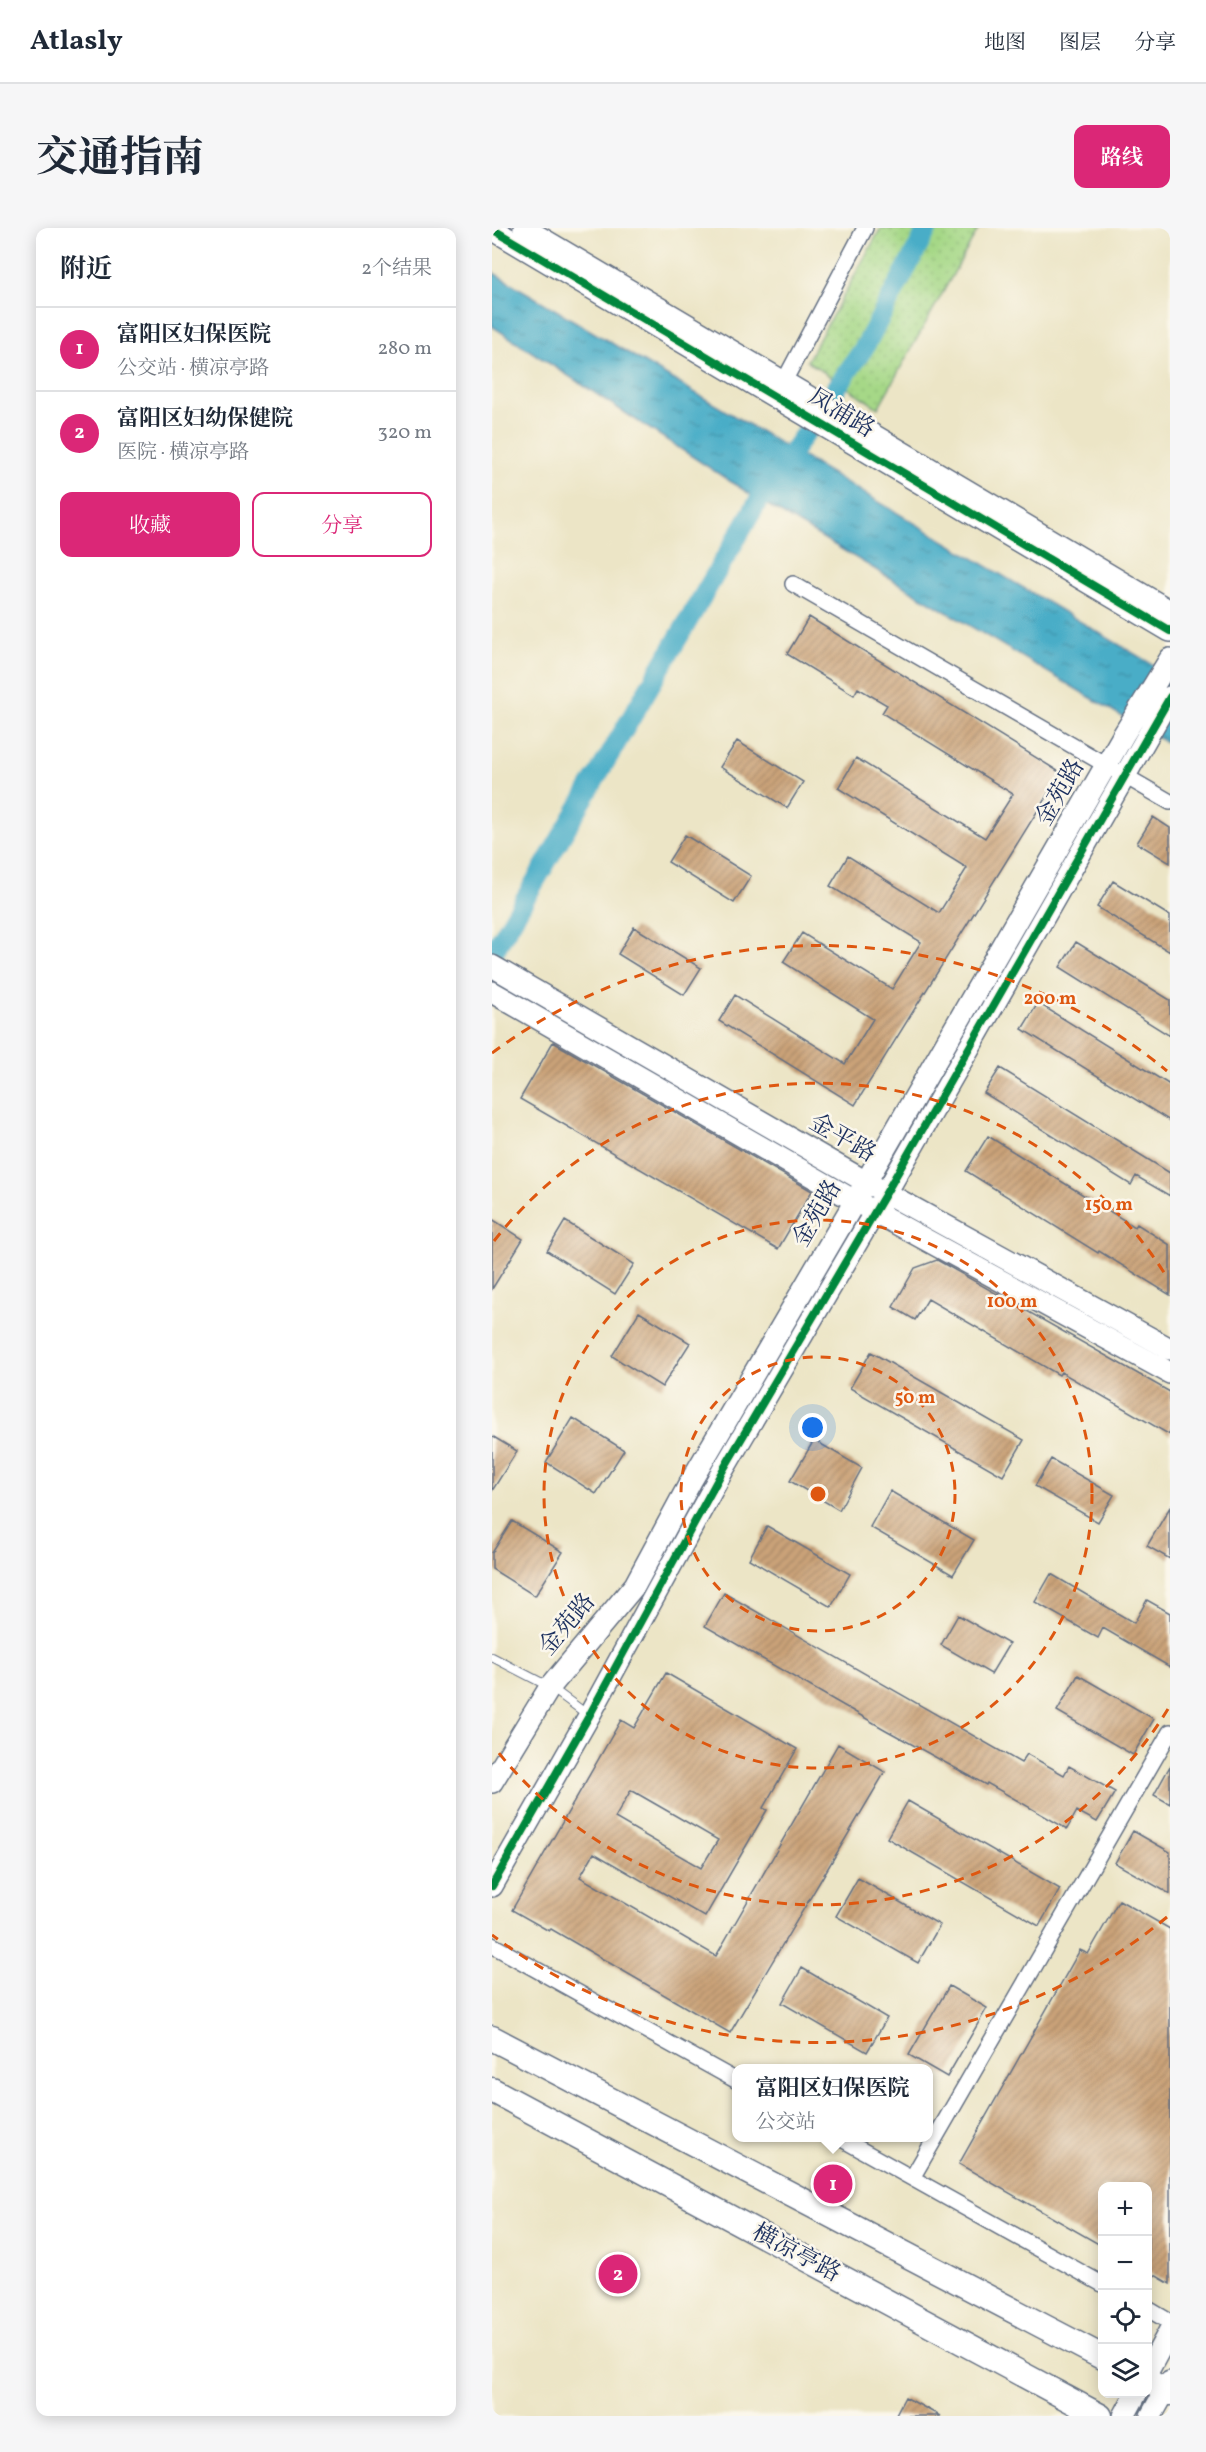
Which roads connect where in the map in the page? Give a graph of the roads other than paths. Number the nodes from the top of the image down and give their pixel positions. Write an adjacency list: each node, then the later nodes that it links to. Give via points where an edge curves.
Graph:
1 (524, 228): 4 (street, 凤浦路)
2 (865, 228): 4 (street)
3 (492, 229): 4 (street, 凤浦路)
4 (780, 390): 5 (street, 凤浦路)
5 (833, 422): 7 (street, 凤浦路); 8 (street, 凤浦路)
6 (793, 584): 12 (street)
7 (1170, 611)
8 (1170, 631)
9 (1167, 664): 11 (street, 金苑路)
10 (1170, 697): 11 (street)
11 (1133, 740): 12 (street, 金苑路)
12 (1115, 770): 13 (street); 16 (street, 金苑路); 17 (street)
13 (1170, 802)
14 (492, 966): 16 (street, 金平路)
15 (492, 992): 18 (street, 金平路)
16 (866, 1182): 17 (street, 金平路); 18 (street, 金苑路)
17 (886, 1193): 19 (street); 20 (street, 金平路)
18 (855, 1201): 19 (street, 金平路); 23 (street, 金苑路, via 635,1584)
19 (875, 1212): 21 (street, 金平路); 24 (street, via 723,1470)
20 (1170, 1349)
21 (1170, 1373)
22 (492, 1657): 23 (lane)
23 (550, 1687): 24 (lane); 26 (street, 金苑路)
24 (589, 1716): 27 (street)
25 (1170, 1732): 33 (street)
26 (492, 1782)
27 (492, 1886)
28 (492, 1945): 30 (street)
29 (492, 2038): 40 (main road, 横凉亭路)
30 (732, 2078)
31 (492, 2090): 44 (main road, 横凉亭路)
32 (847, 2142): 35 (street)
33 (933, 2142)
34 (933, 2142): 35 (street)
35 (912, 2178): 36 (street)
36 (1098, 2282)
37 (1152, 2311): 38 (street)
38 (1170, 2322)
39 (1170, 2330): 41 (street)
40 (1098, 2355)
41 (1152, 2364)
42 (1163, 2387): 46 (street)
43 (1134, 2398): 45 (street)
44 (1100, 2416)
45 (1124, 2416)
46 (1151, 2416)

